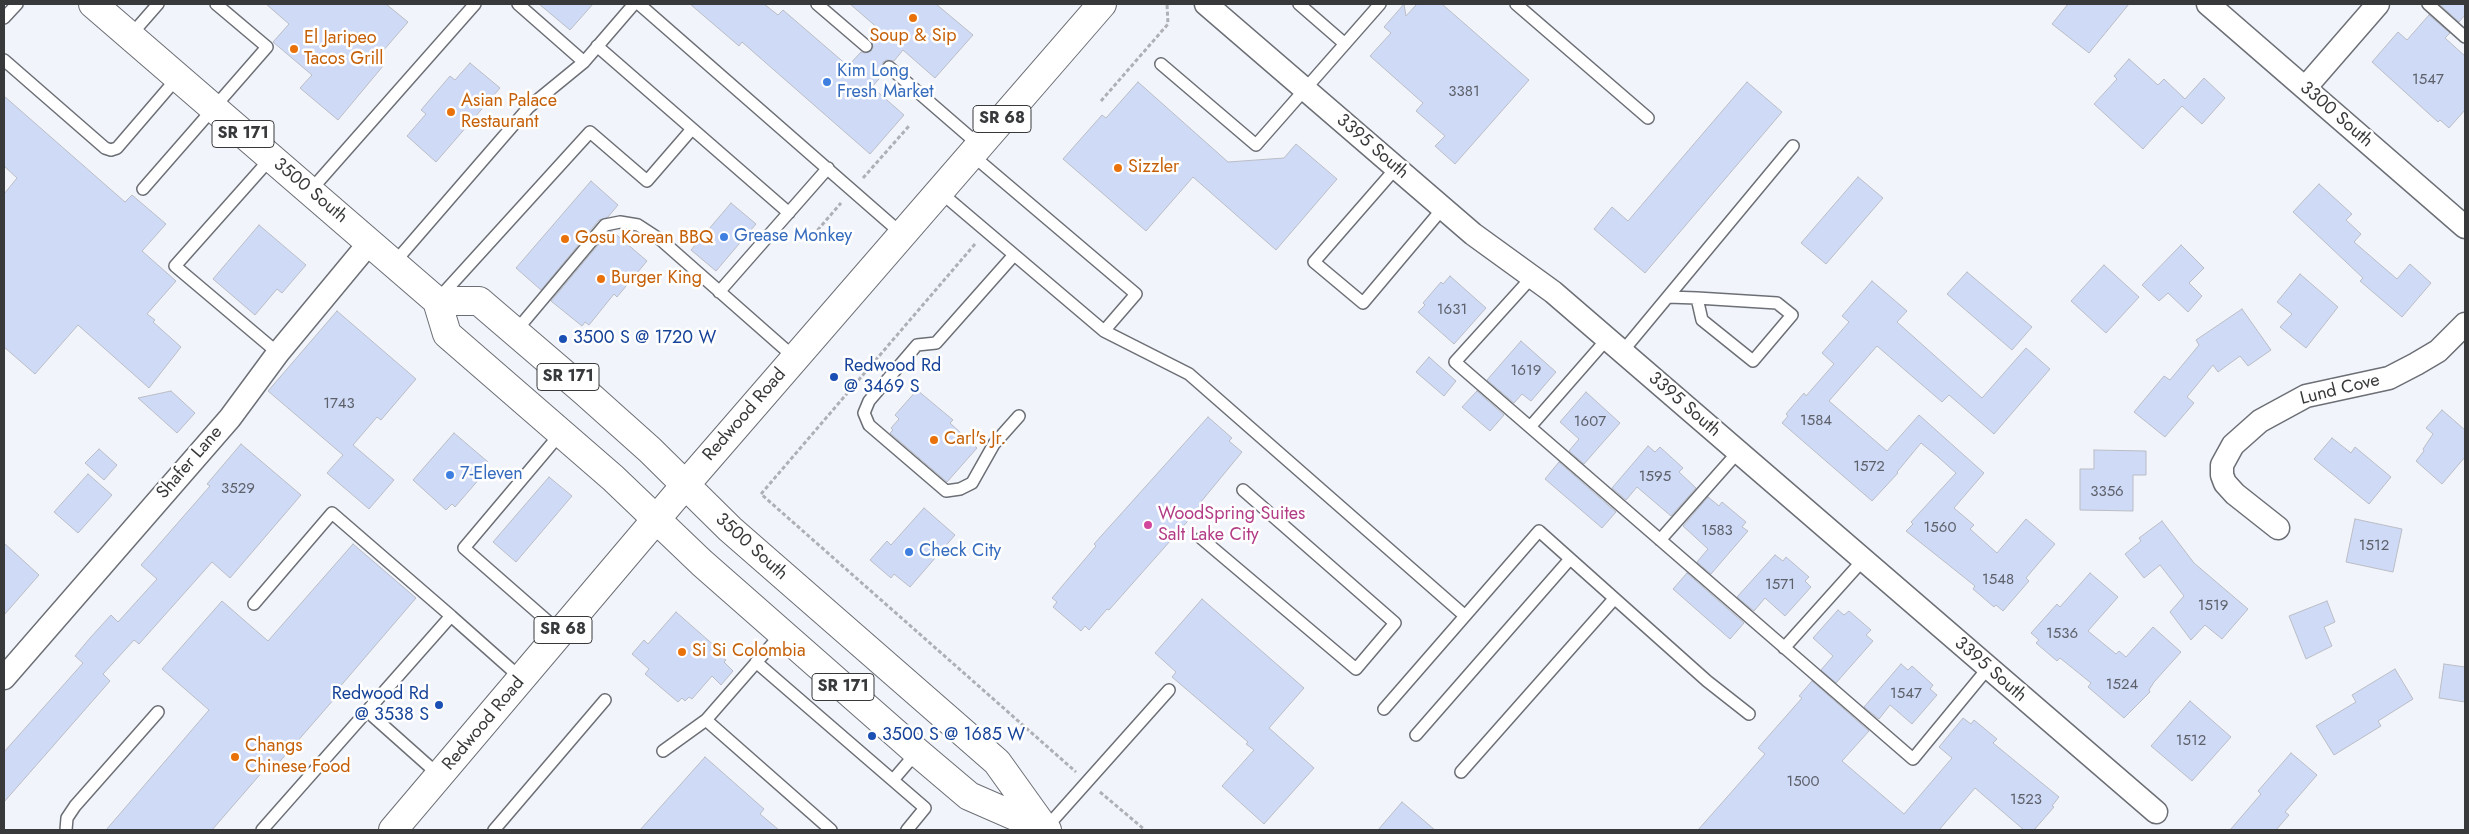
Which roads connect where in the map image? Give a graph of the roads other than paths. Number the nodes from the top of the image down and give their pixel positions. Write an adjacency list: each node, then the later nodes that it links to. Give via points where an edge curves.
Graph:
1 (17, 4): 18 (lane)
2 (93, 4): 19 (main road, 3500 South / SR 171)
3 (158, 4): 19 (lane)
4 (216, 4): 31 (lane, via 266,47)
5 (475, 4): 40 (lane)
6 (518, 4): 25 (lane)
7 (634, 4): 22 (lane)
8 (639, 4): 37 (lane)
9 (817, 4): 23 (lane)
10 (1102, 4): 35 (main road, Redwood Road / SR 68)
11 (1206, 4): 30 (street, 3395 South)
12 (1299, 4): 21 (lane)
13 (1380, 4): 21 (lane)
14 (1516, 4): 32 (lane)
15 (2208, 4): 29 (street, 3300 South)
16 (2378, 4): 29 (street)
17 (2428, 4): 20 (lane)
18 (4, 18)
19 (130, 36): 28 (main road, 3500 South / SR 171)
20 (2465, 37)
21 (1345, 44): 30 (lane)
22 (597, 46): 25 (lane); 33 (lane)
23 (866, 46)
24 (4, 60): 28 (lane, via 111,150 117,148)
25 (584, 62): 48 (lane, via 529,107)
26 (1161, 64): 30 (lane, via 1256,145)
27 (889, 67): 35 (lane)
28 (178, 77): 31 (main road, 3500 South / SR 171)
29 (2305, 88): 44 (street, 3300 South)
30 (1305, 89): 38 (street, 3395 South)
31 (214, 108): 36 (main road, 3500 South / SR 171); 39 (lane)
32 (1648, 118)
33 (692, 129): 43 (lane); 53 (lane, via 647,180 590,132)
34 (1793, 146): 51 (lane)
35 (975, 150): 41 (main road, Redwood Road / SR 68); 56 (lane, via 1136,294)
36 (271, 158): 40 (main road, 3500 South / SR 171); 58 (lane, via 175,266)
37 (828, 168): 43 (lane); 45 (lane)
38 (1396, 168): 42 (street, 3395 South); 42 (lane, via 1314,262 1363,303)
39 (143, 189)
40 (310, 191): 46 (main road, 3500 South / SR 171)
41 (939, 191): 45 (main road, Redwood Road / SR 68); 47 (lane)
42 (1443, 208): 49 (street, 3395 South)
43 (789, 213): 50 (lane)
44 (2465, 227)
45 (902, 234): 59 (main road, Redwood Road / SR 68)
46 (370, 242): 48 (main road, 3500 South / SR 171); 58 (street, Shafer Lane)
47 (1014, 255): 56 (lane); 60 (lane, via 936,343 917,345 869,401 864,412 869,425 946,491 972,483 994,444)
48 (394, 263): 53 (main road, 3500 South / SR 171)
49 (1532, 276): 57 (street, 3395 South); 61 (lane, via 1455,362)
50 (719, 292): 55 (lane, via 661,240 638,225 620,222 605,225); 59 (lane)
51 (1668, 297): 52 (lane); 57 (lane)
52 (1696, 298): 52 (lane, via 1777,303 1792,315 1753,360 1702,320)
53 (436, 301): 55 (main road, 3500 South / SR 171, via 479,301); 62 (main road, 3500 South / SR 171, via 447,334)
54 (2465, 324): 67 (street, Lund Cove, via 2438,351 2416,364 2389,378 2306,396 2260,421 2233,445 2222,465 2225,483)
55 (515, 332): 64 (main road, 3500 South / SR 171)
56 (1104, 332): 74 (lane, via 1189,374)
57 (1615, 345): 61 (lane); 63 (street, 3395 South)
58 (278, 353): 81 (street, Shafer Lane, via 230,418)
59 (795, 358): 64 (main road, Redwood Road / SR 68)
60 (1019, 416)
61 (1530, 427): 69 (lane)
62 (561, 433): 66 (main road, 3500 South / SR 171); 76 (lane, via 464,548)
63 (1738, 452): 69 (lane); 71 (street, 3395 South)
64 (686, 484): 66 (main road, Redwood Road / SR 68); 103 (main road, 3500 South / SR 171, via 730,529 997,762)
65 (1243, 490): 68 (lane, via 1395,623 1356,670)
66 (657, 520): 76 (main road, Redwood Road / SR 68); 77 (main road, 3500 South / SR 171)
67 (2278, 528)
68 (1201, 538)
69 (1660, 540): 78 (lane)
70 (1570, 559): 72 (lane); 74 (lane, via 1539,531); 90 (lane)
71 (1863, 560): 78 (lane); 80 (street, 3395 South)
72 (1614, 599): 88 (lane); 93 (lane)
73 (254, 604): 75 (lane, via 332,513)
74 (1464, 614): 85 (lane)
75 (451, 616): 82 (lane); 86 (lane)
76 (561, 633): 82 (main road, Redwood Road / SR 68)
77 (782, 633): 79 (lane); 92 (main road, 3500 South / SR 171)
78 (1784, 648): 80 (lane, via 1913,759)
79 (756, 662): 89 (lane); 95 (lane)
80 (1988, 668): 96 (street, 3395 South)
81 (4, 678)
82 (522, 679): 94 (main road, Redwood Road / SR 68)
83 (1168, 690): 103 (lane)
84 (605, 700): 100 (lane)
85 (1384, 709)
86 (367, 711): 94 (lane); 98 (lane)
87 (158, 712): 97 (lane, via 75,806 67,818)
88 (1749, 714)
89 (706, 720): 91 (lane); 101 (lane)
90 (1416, 735)
91 (663, 751)
92 (917, 752): 95 (lane); 103 (main road, 3500 South / SR 171, via 969,796)
93 (1461, 772)
94 (440, 776): 99 (main road, Redwood Road / SR 68)
95 (893, 780): 102 (lane, via 925,808)
96 (2156, 812)
97 (66, 830)
98 (262, 830)
99 (393, 830)
100 (494, 830)
101 (831, 830)
102 (907, 830)
103 (1046, 830)

